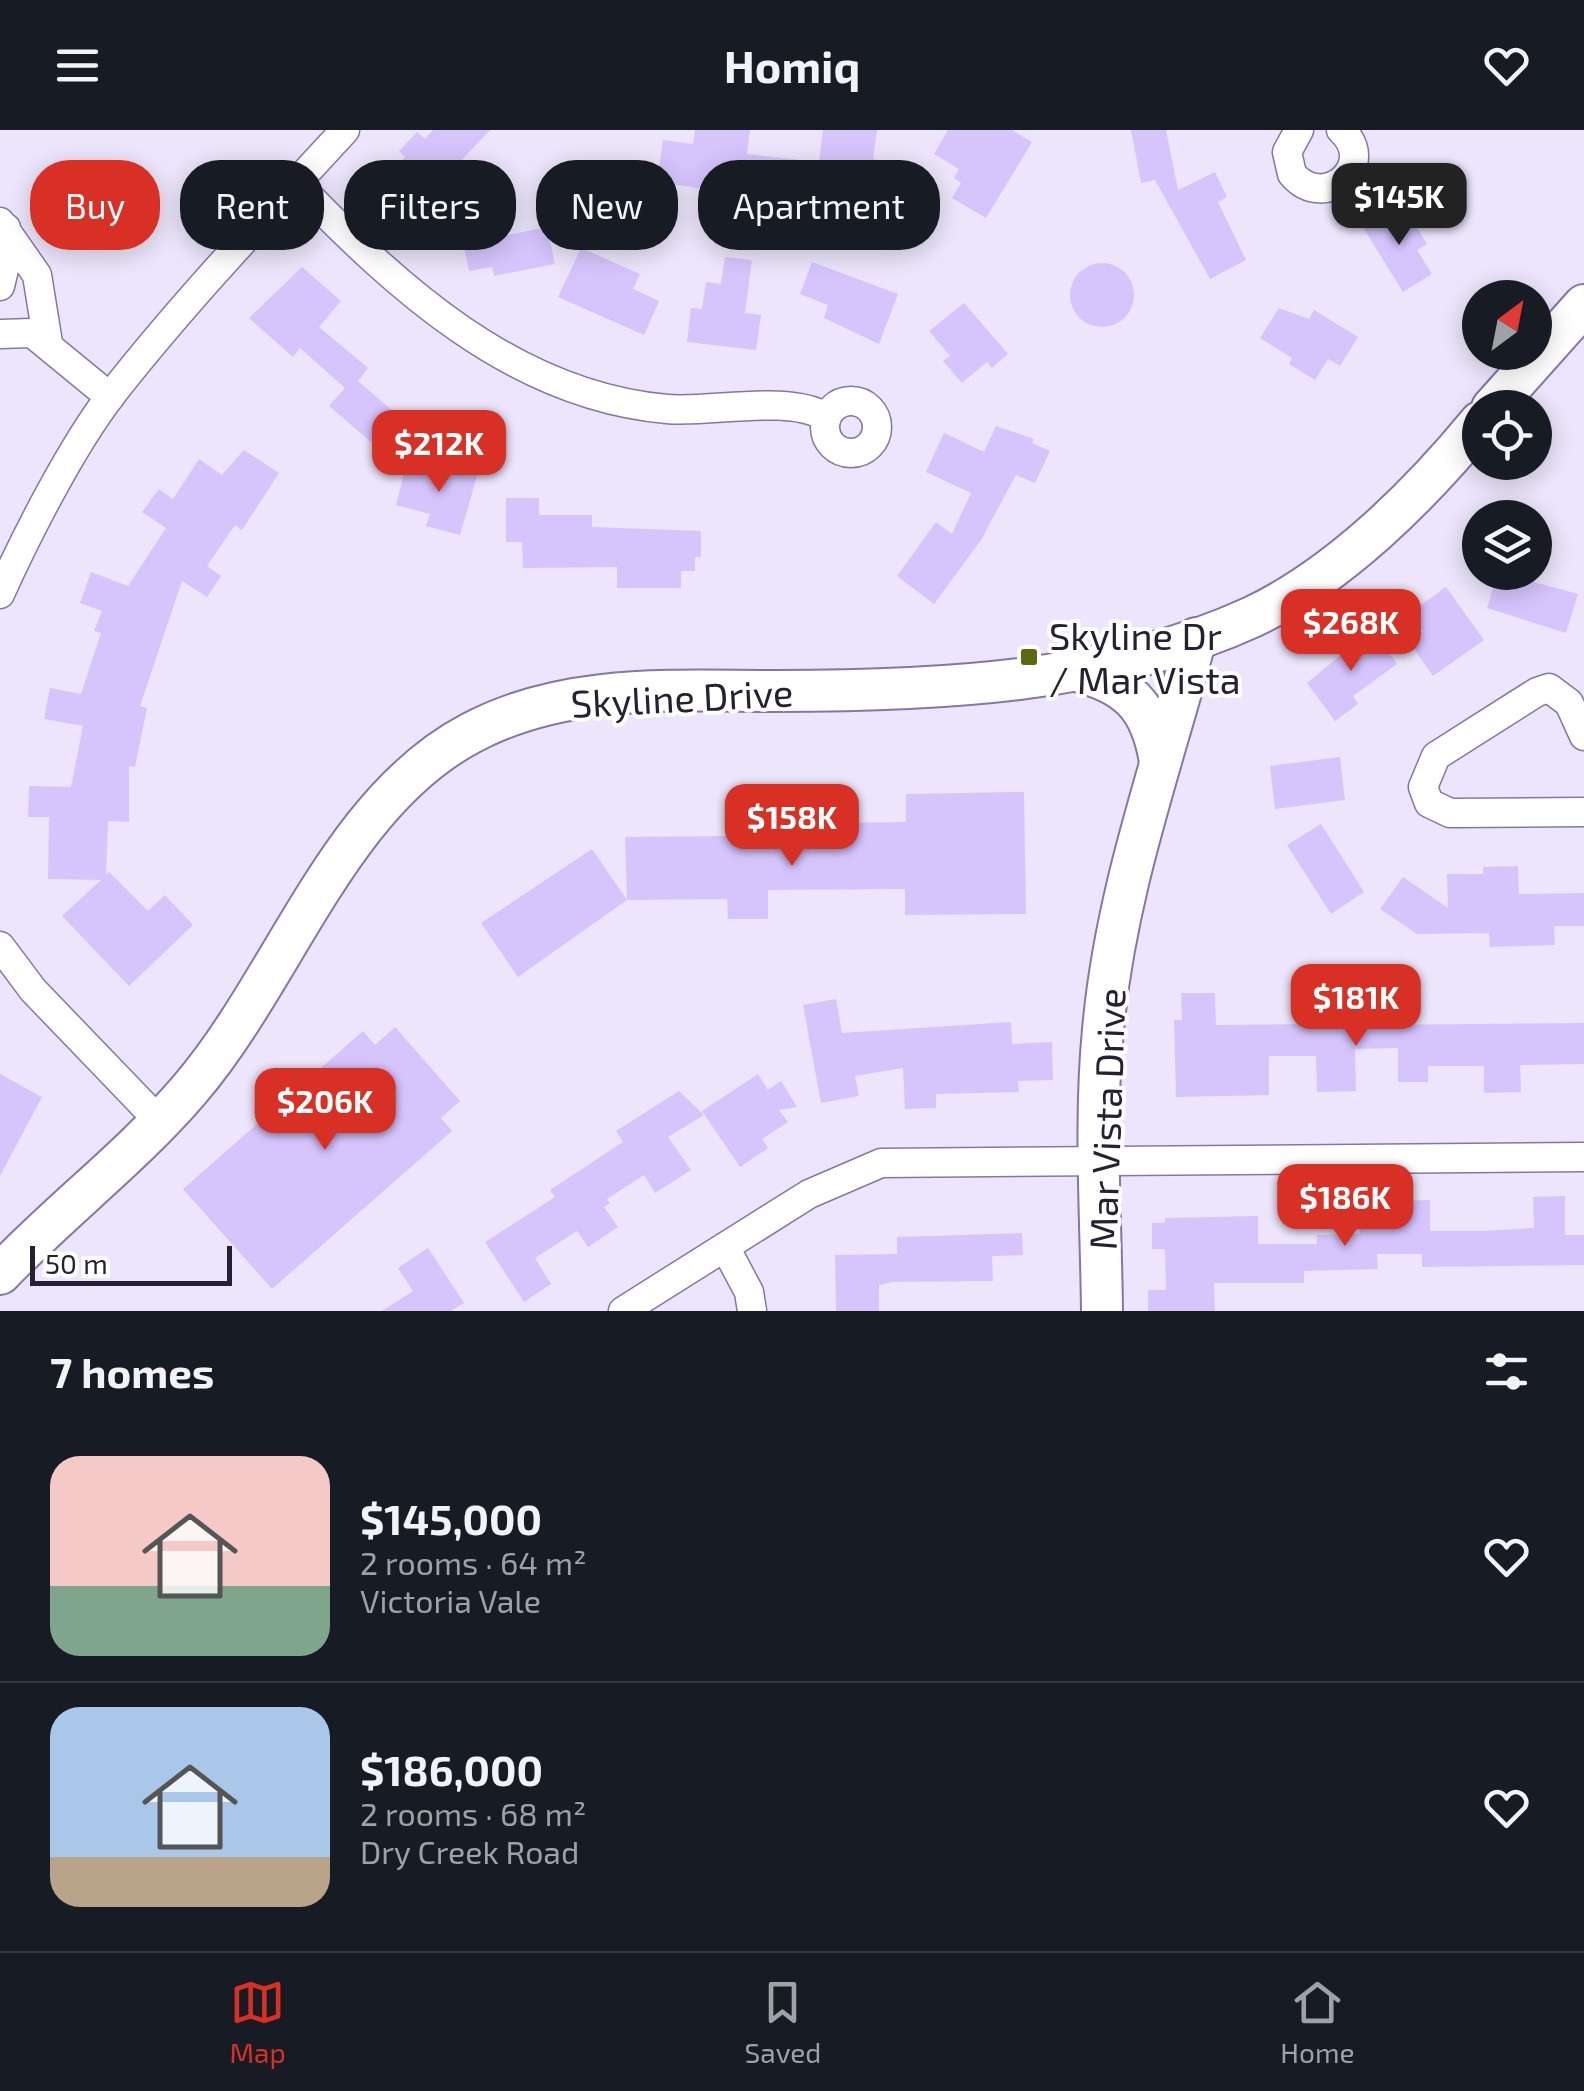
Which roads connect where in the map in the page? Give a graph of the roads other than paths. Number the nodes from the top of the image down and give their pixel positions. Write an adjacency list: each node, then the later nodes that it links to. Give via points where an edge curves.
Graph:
1 (346, 130): 4 (street)
2 (1298, 130): 3 (street, via 1287,152 1292,174 1312,190 1348,177 1354,150)
3 (1342, 130)
4 (318, 160)
5 (324, 211): 14 (street, via 397,281 501,358 551,380 636,406 798,408)
6 (3, 225): 8 (street, via 9,249); 11 (street, via 37,274)
7 (238, 250): 13 (street)
8 (0, 286)
9 (1584, 305): 12 (street)
10 (0, 334): 11 (street, via 32,334)
11 (48, 343): 13 (street)
12 (1508, 390)
13 (110, 397): 16 (street, via 21,546)
14 (826, 418)
15 (1462, 443): 17 (street, Skyline Drive, via 1380,526)
16 (0, 594)
17 (1252, 616): 18 (street, Skyline Drive); 21 (street, via 1198,690)
18 (1196, 638): 19 (street, Skyline Drive); 21 (street, Mar Vista Drive)
19 (1073, 670): 21 (street, via 1105,678 1128,694 1156,734); 24 (street, Skyline Drive, via 820,691 602,693 515,713 471,733 433,756 361,831 246,1014)
20 (1584, 736): 22 (street, via 1570,703 1549,688 1436,756 1423,787 1428,803 1450,813)
21 (1160, 762): 26 (street, Mar Vista Drive, via 1139,827 1111,968)
22 (1584, 812)
23 (1, 948): 24 (street)
24 (159, 1121): 28 (street, Skyline Drive)
25 (1584, 1157): 26 (street)
26 (1100, 1161): 27 (street, via 882,1164 835,1179); 31 (street, Mar Vista Drive)
27 (725, 1247): 29 (street); 30 (street)
28 (0, 1274)
29 (623, 1311)
30 (752, 1311)
31 (1102, 1311)

